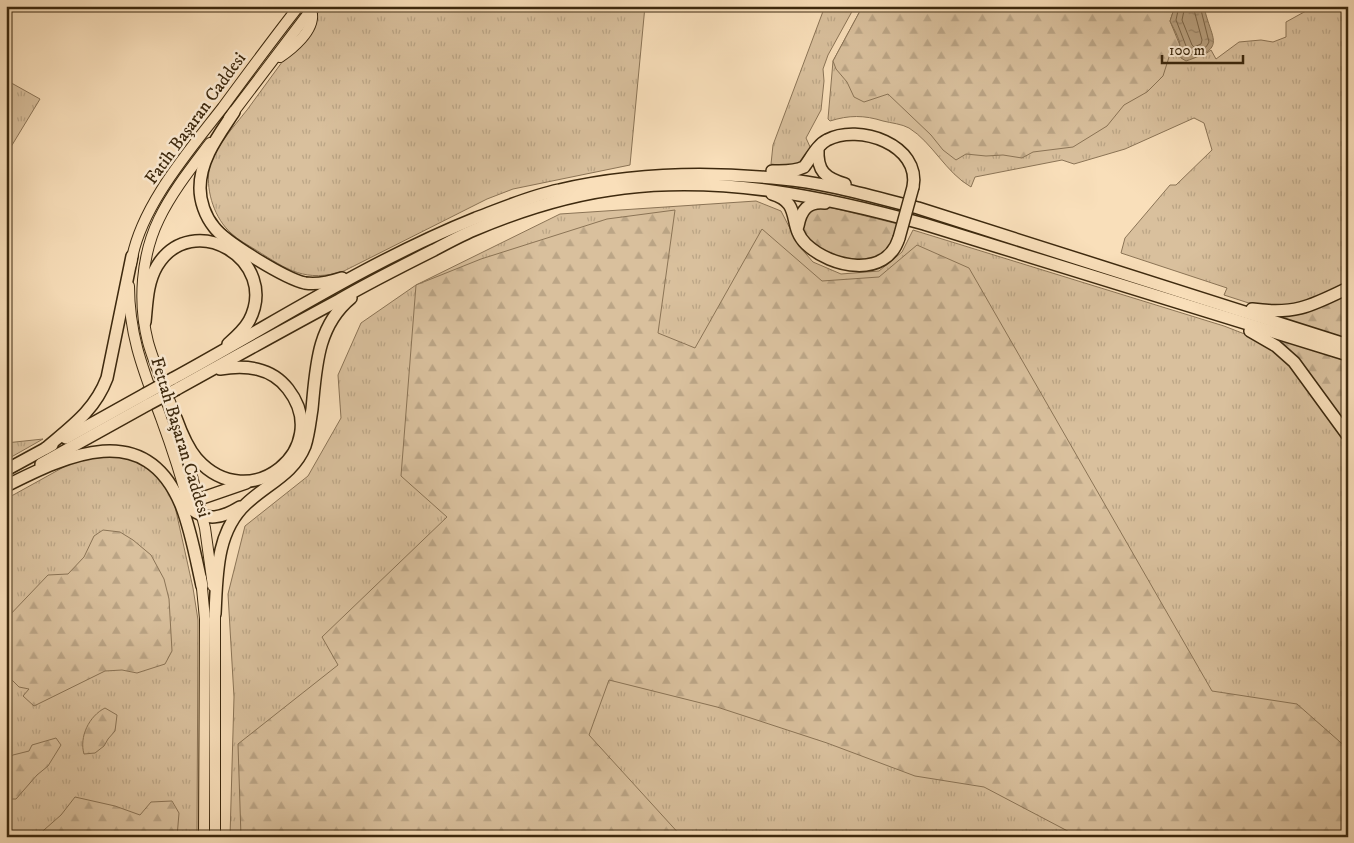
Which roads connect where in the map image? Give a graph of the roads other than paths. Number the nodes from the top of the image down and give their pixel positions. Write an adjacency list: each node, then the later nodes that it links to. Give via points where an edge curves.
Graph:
1 (298, 8): 2 (main road); 10 (main road, Fatih Başaran Caddesi, via 157,197)
2 (312, 9): 3 (main road, Fatih Başaran Caddesi)
3 (234, 112): 11 (highway, via 212,145 201,176 202,204 213,226 278,272 303,282 335,280); 16 (main road, Fatih Başaran Caddesi, via 173,195 155,228 143,277)
4 (818, 149): 5 (highway, via 804,167 795,171); 8 (highway, via 819,166 830,178); 9 (highway, bridge, via 829,139 844,135 883,141 901,152 911,164 913,187 895,249 883,261 872,265 851,265 831,260 814,251 801,239)
5 (675, 174): 8 (highway, via 784,179); 11 (highway, via 621,178 558,190 514,203)
6 (746, 186): 7 (highway); 9 (highway, via 786,200 793,211); 12 (highway, via 624,188 584,195 473,230)
7 (868, 208): 9 (highway, via 811,203 802,212); 15 (highway)
8 (918, 208): 14 (highway)
9 (797, 230)
10 (132, 256): 25 (highway, via 103,389 89,411); 29 (main road, Fettah Başaran Caddesi, via 129,302 134,340)
11 (376, 264): 19 (highway)
12 (384, 275): 20 (highway); 30 (highway, via 349,300 331,320 320,345 310,421 300,457 284,475)
13 (1348, 288): 14 (highway, via 1314,305 1292,310)
14 (1231, 307): 17 (highway)
15 (1195, 308): 18 (highway); 24 (highway, via 1276,346 1294,362)
16 (145, 322): 19 (highway, via 150,283 156,267 165,256 176,247 191,242 210,242 227,247 250,270 255,299 244,328); 23 (main road, Fatih Başaran Caddesi, via 153,359)
17 (1348, 345)
18 (1348, 355)
19 (213, 357): 21 (highway)
20 (210, 370): 21 (highway); 27 (highway, via 248,367 269,373 286,386 298,405 300,434 291,458 277,472)
21 (175, 384): 22 (highway, bridge)
22 (147, 399): 25 (highway); 28 (highway)
23 (176, 418): 27 (highway, via 197,460 224,477); 29 (main road, Fatih Başaran Caddesi)
24 (1348, 436)
25 (46, 448): 26 (highway)
26 (6, 470)
27 (250, 482): 29 (highway)
28 (6, 484): 32 (highway, via 84,453 114,451 141,458 164,477 180,504)
29 (192, 503): 31 (highway); 32 (main road, Fettah Başaran Caddesi)
30 (246, 503): 31 (highway, via 223,516); 33 (highway, via 222,545)
31 (202, 516): 33 (main road)
32 (202, 586): 34 (main road, Fettah Başaran Caddesi, via 205,620)
33 (215, 614): 35 (main road)
34 (204, 837)
35 (215, 837)

